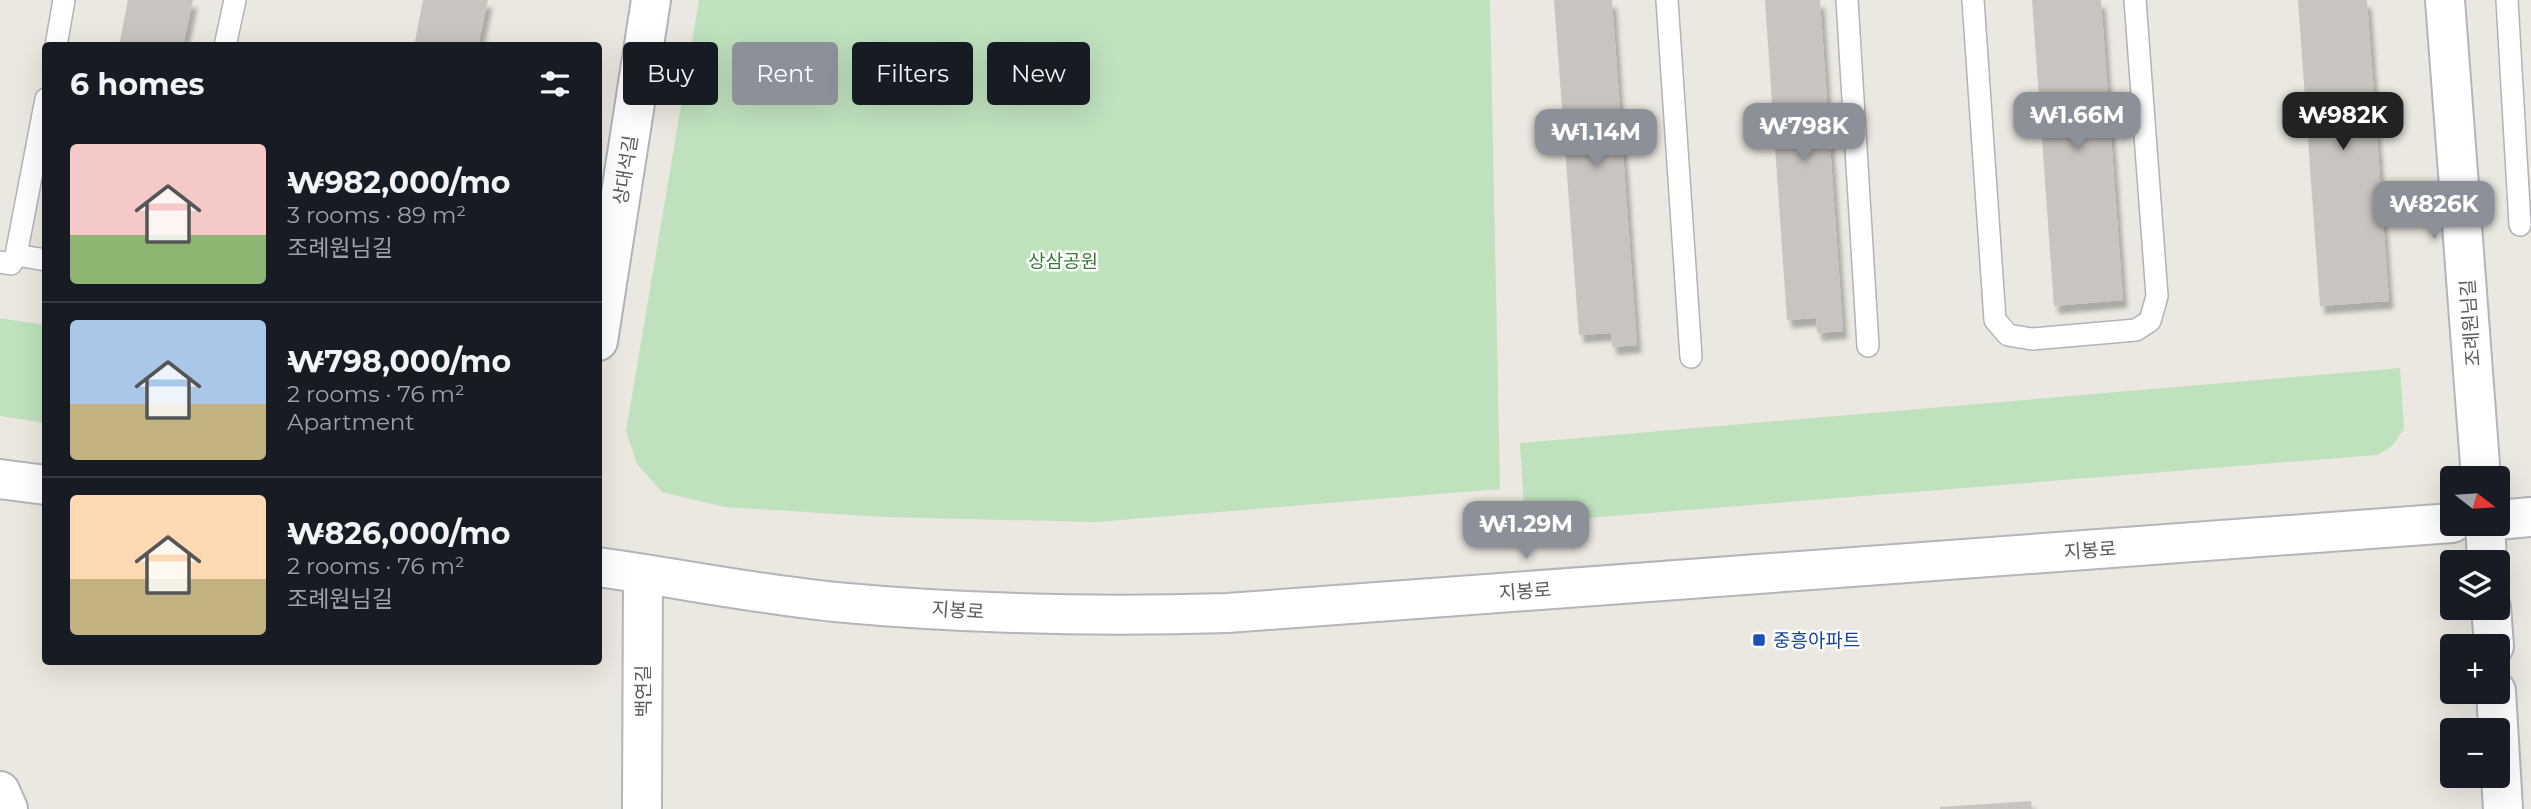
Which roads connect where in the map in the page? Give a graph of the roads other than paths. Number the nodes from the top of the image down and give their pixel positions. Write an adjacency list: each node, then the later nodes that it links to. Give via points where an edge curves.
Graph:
1 (64, 0): 10 (lane)
2 (235, 0): 11 (lane)
3 (651, 0): 16 (main road, 상대석길)
4 (1667, 0): 18 (lane)
5 (1847, 0): 17 (lane)
6 (1973, 0): 7 (lane, via 1995,320 2008,334 2032,339 2136,330 2150,321 2157,296)
7 (2136, 0)
8 (2445, 0): 19 (main road, 조례원님길)
9 (2507, 0): 13 (lane)
10 (57, 42)
11 (226, 42)
12 (42, 116): 14 (lane)
13 (2520, 225)
14 (8, 258): 15 (lane)
15 (42, 260)
16 (602, 315)
17 (1868, 346)
18 (1691, 357)
19 (2480, 466)
20 (0, 478): 21 (main road)
21 (42, 484)
22 (2531, 517): 23 (main road)
23 (2510, 519)
24 (2440, 524): 26 (main road, 지봉로, via 1172,615 992,612 833,602)
25 (602, 568): 26 (main road, 지봉로)
26 (643, 574): 30 (main road, 백연길)
27 (2497, 704): 31 (main road)
28 (0, 791): 29 (main road)
29 (8, 809)
30 (642, 809)
31 (2503, 809)

